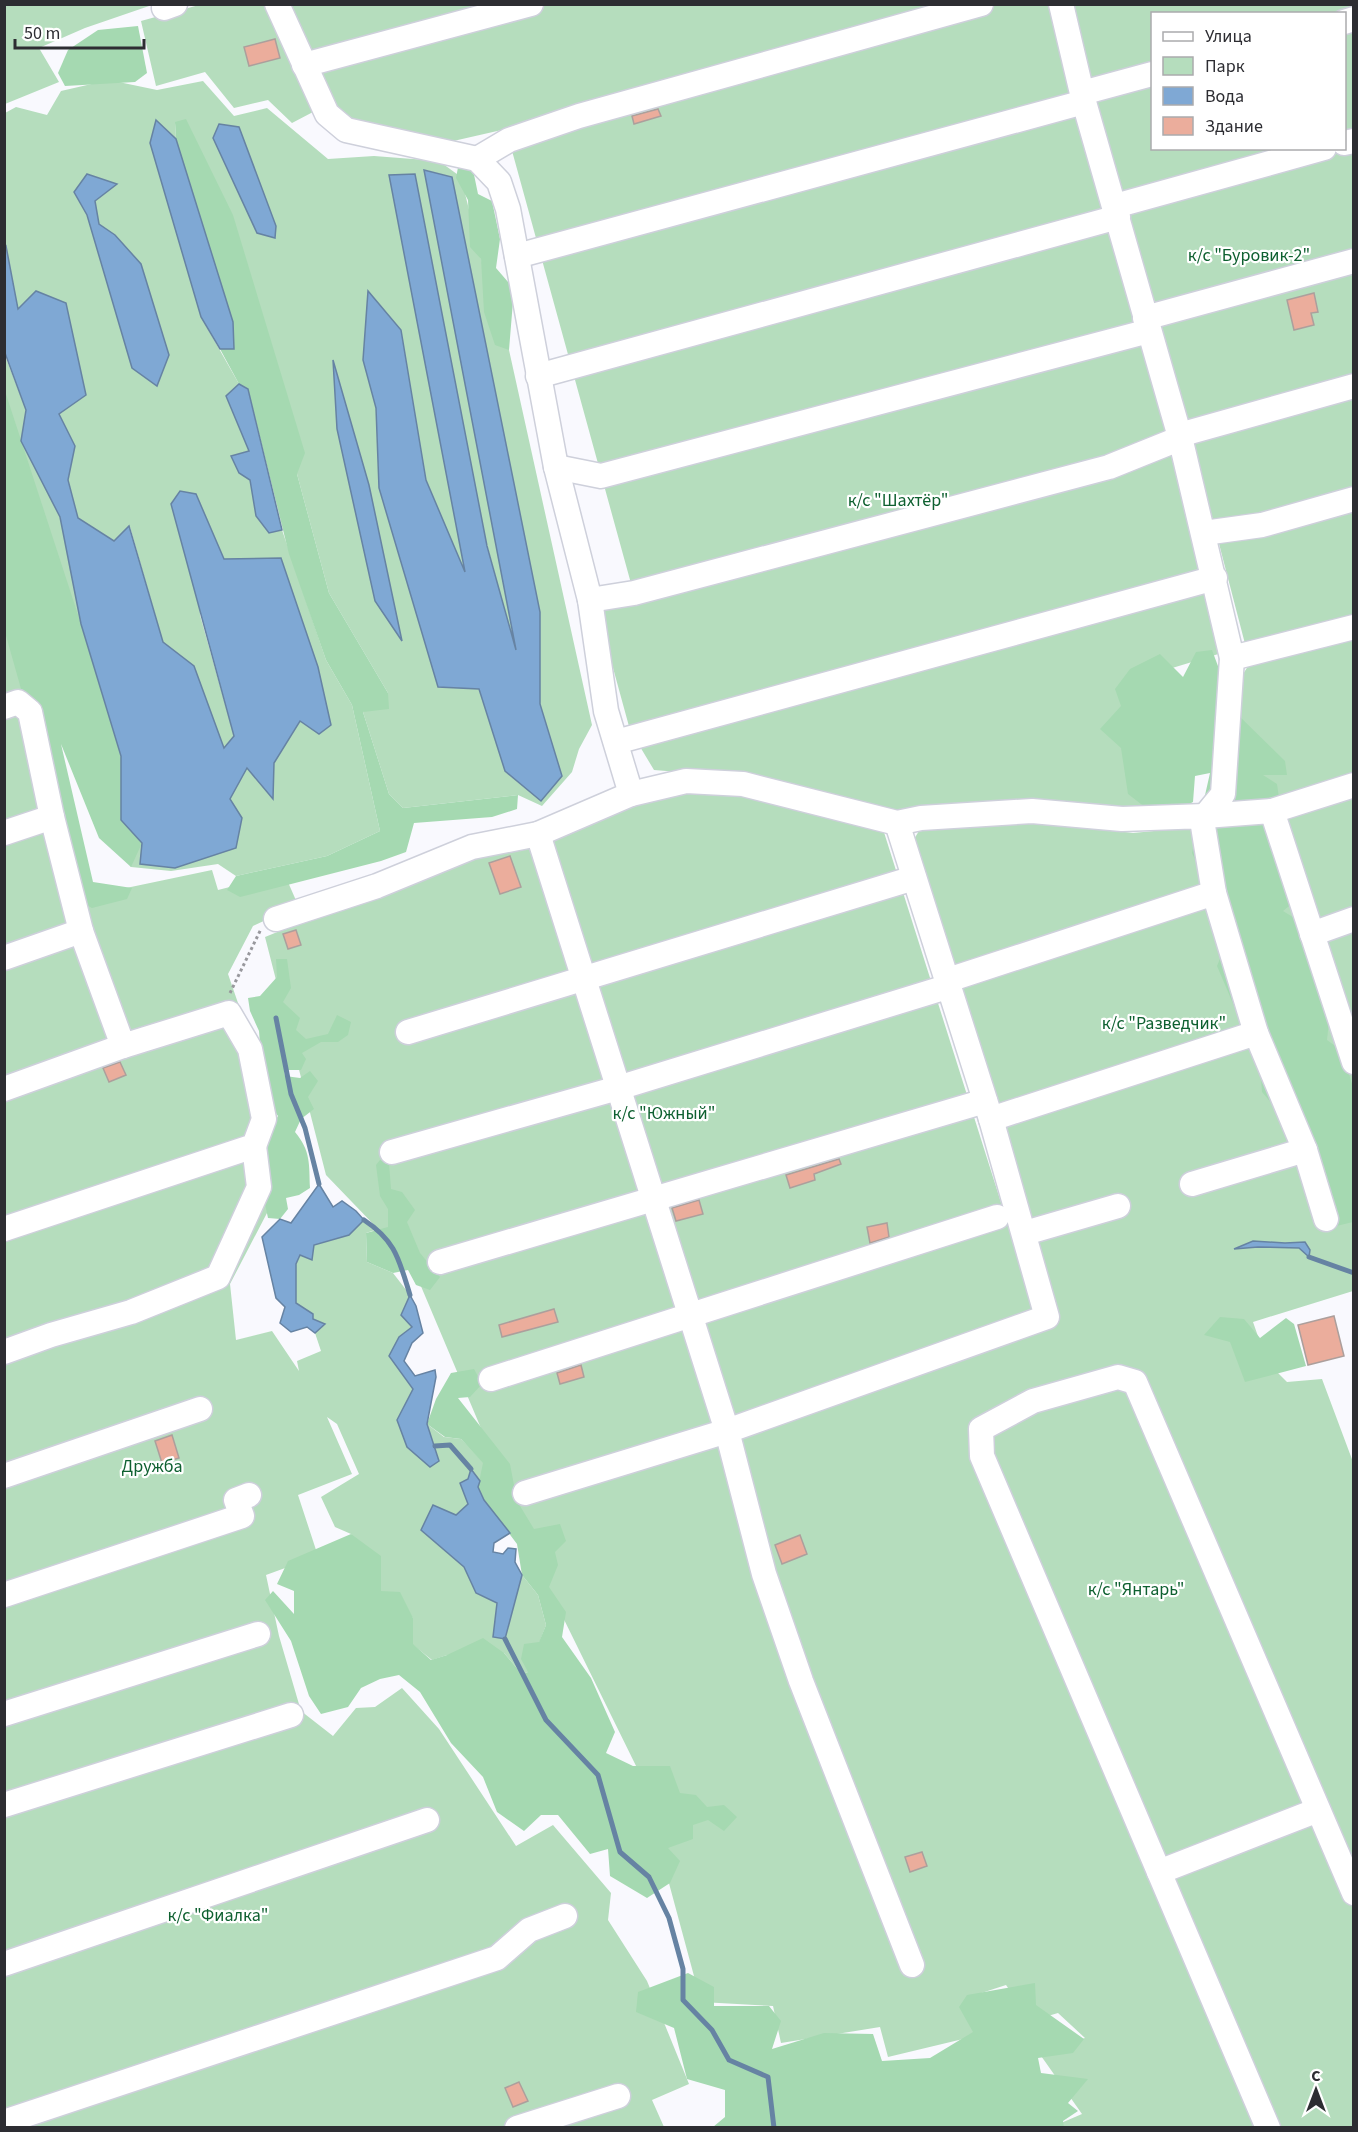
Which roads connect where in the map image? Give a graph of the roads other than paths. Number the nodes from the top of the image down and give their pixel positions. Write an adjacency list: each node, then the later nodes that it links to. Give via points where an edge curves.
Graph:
1 (277, 4): 5 (street)
2 (531, 4): 5 (street)
3 (981, 4): 9 (street, via 579,116 509,140)
4 (1060, 4): 7 (street)
5 (304, 65): 9 (street, via 327,114 346,130)
6 (1151, 74): 7 (street)
7 (1083, 97): 10 (street); 11 (street)
8 (1318, 150): 10 (street)
9 (477, 159): 11 (street, via 499,182)
10 (1117, 212): 13 (street); 14 (street)
11 (516, 256): 14 (street)
12 (1353, 261): 13 (street)
13 (1147, 325): 16 (street); 17 (street, via 601,476)
14 (538, 376): 17 (street)
15 (1353, 386): 16 (street)
16 (1180, 437): 19 (street); 21 (street, via 1109,467 634,593)
17 (556, 467): 21 (street)
18 (1353, 500): 19 (street, via 1262,525)
19 (1204, 533): 20 (street)
20 (1215, 578): 23 (street); 25 (street)
21 (590, 600): 25 (street, via 606,711)
22 (1353, 627): 23 (street)
23 (1232, 658): 29 (street, via 1224,794)
24 (4, 707): 30 (street, via 18,702 30,712)
25 (616, 742): 27 (street)
26 (1353, 785): 28 (street)
27 (631, 794): 31 (street, via 686,781 743,784); 33 (street)
28 (1272, 811): 29 (street); 39 (street)
29 (1205, 816): 31 (street, via 1122,819 1032,811); 35 (street, via 1203,826)
30 (52, 817): 32 (street); 38 (street)
31 (897, 823): 34 (street)
32 (4, 833)
33 (538, 834): 36 (street, via 471,847 377,886); 41 (street)
34 (914, 878): 41 (street); 42 (street)
35 (1214, 892): 42 (street); 44 (street)
36 (276, 919)
37 (1353, 920): 39 (street)
38 (81, 931): 40 (street); 45 (street)
39 (1312, 934): 46 (street)
40 (4, 957)
41 (584, 978): 43 (street); 47 (street)
42 (949, 983): 47 (street); 49 (street)
43 (408, 1032)
44 (1256, 1033): 49 (street); 51 (street)
45 (123, 1046): 48 (street); 50 (street, via 229,1013 250,1049 264,1119)
46 (1351, 1047)
47 (618, 1088): 52 (street); 54 (street)
48 (4, 1089)
49 (988, 1110): 54 (street); 59 (street)
50 (254, 1146): 58 (street); 62 (street, via 259,1187 218,1277 131,1312)
51 (1305, 1150): 53 (street); 57 (street)
52 (392, 1152)
53 (1192, 1184)
54 (653, 1198): 60 (street); 61 (street)
55 (1118, 1206): 59 (street)
56 (997, 1217): 61 (street)
57 (1326, 1219)
58 (4, 1229)
59 (1024, 1233): 65 (street, via 1047,1317)
60 (440, 1262)
61 (691, 1316): 63 (street); 65 (street)
62 (4, 1352)
63 (491, 1379)
64 (200, 1409): 66 (street)
65 (727, 1431): 67 (street); 80 (street, via 764,1574 801,1681)
66 (4, 1476)
67 (525, 1493)
68 (249, 1496): 69 (street, via 236,1500 242,1516)
69 (4, 1595)
70 (258, 1634): 71 (street)
71 (4, 1714)
72 (291, 1715): 73 (street)
73 (4, 1805)
74 (1318, 1810): 76 (street); 76 (street, via 1135,1382 1118,1377 1033,1401 981,1429 982,1455); 77 (street)
75 (427, 1820): 79 (street)
76 (1159, 1872): 84 (street)
77 (1353, 1893)
78 (565, 1916): 82 (street, via 529,1930 497,1958)
79 (4, 1964)
80 (912, 1965)
81 (618, 2096): 83 (street)
82 (4, 2122)
83 (517, 2127)
84 (1268, 2127)

